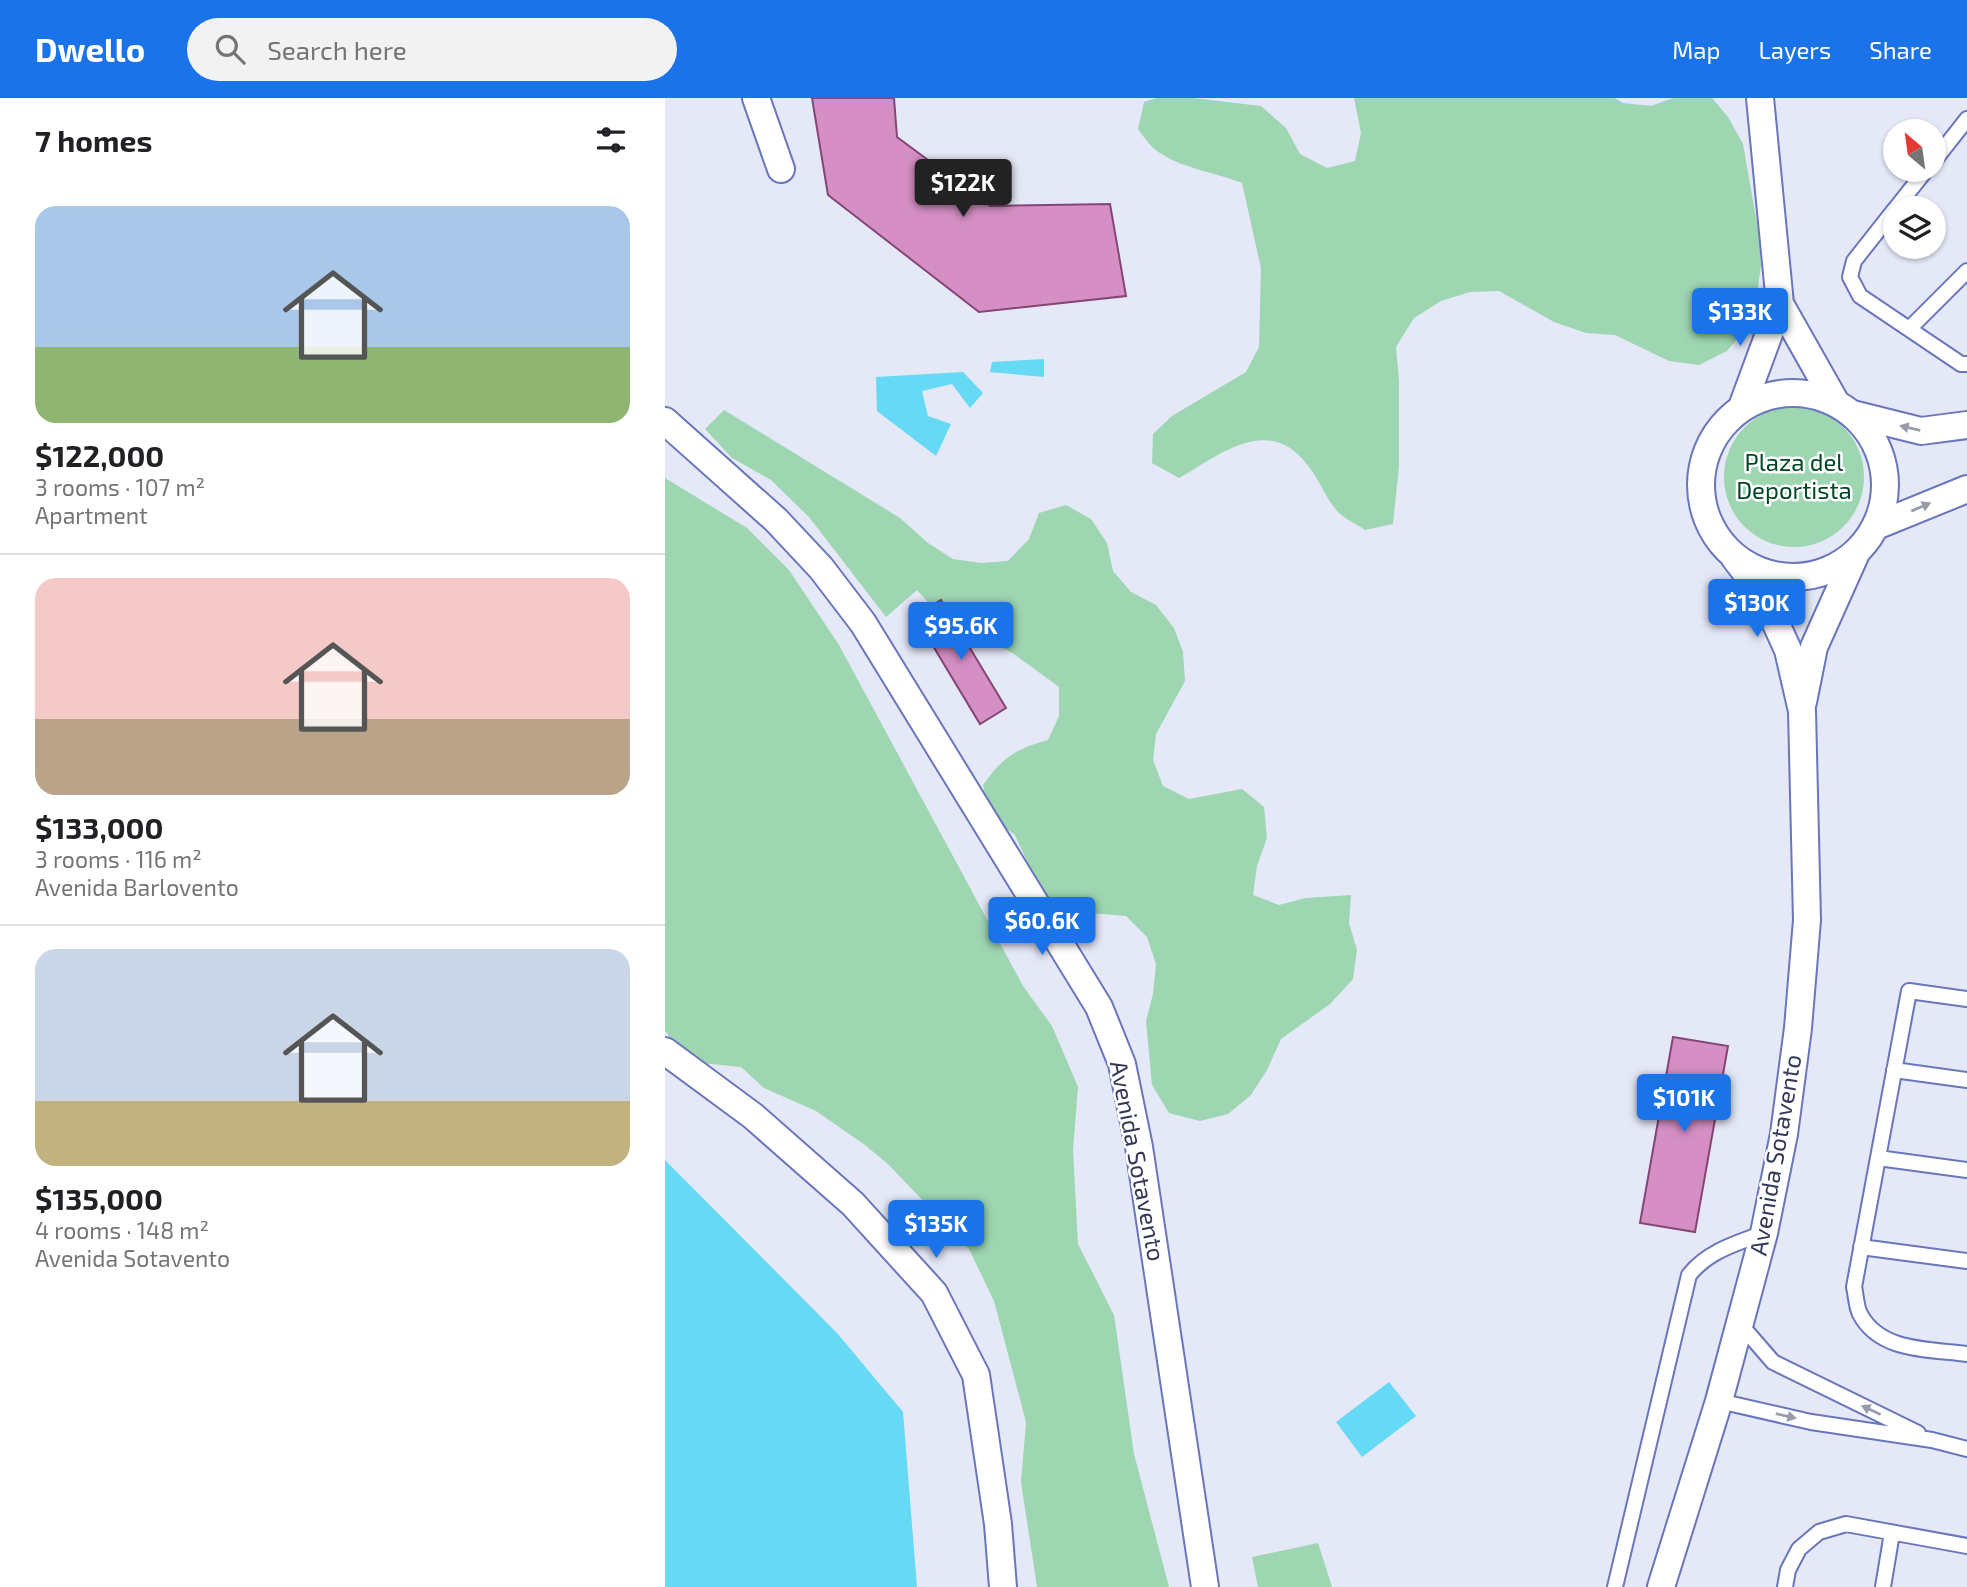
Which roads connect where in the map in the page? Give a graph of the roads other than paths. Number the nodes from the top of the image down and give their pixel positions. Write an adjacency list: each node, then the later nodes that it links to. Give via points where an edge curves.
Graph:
1 (756, 98): 5 (street)
2 (1760, 98): 10 (street)
3 (1967, 119): 4 (lane)
4 (1946, 146)
5 (781, 169)
6 (1917, 182): 7 (lane)
7 (1906, 196)
8 (1883, 225): 11 (lane, via 1854,261 1850,277 1860,296)
9 (1967, 271): 11 (lane)
10 (1780, 304): 13 (street); 14 (street)
11 (1909, 329): 12 (lane)
12 (1967, 364)
13 (1742, 407): 14 (street, via 1772,395 1805,393); 20 (street, via 1717,432 1703,463 1701,498 1712,531)
14 (1845, 408): 16 (street, one-way to 14, via 1921,430); 18 (street, via 1873,437 1884,465 1885,496)
15 (665, 421): 39 (street, Avenida Sotavento, via 776,520 863,622 1099,1007 1122,1064 1139,1147)
16 (1967, 425)
17 (1967, 489): 18 (street, one-way to 17)
18 (1876, 526): 19 (street)
19 (1857, 551): 20 (street, via 1829,569 1797,577 1763,573); 21 (street, Avenida Sotavento, via 1815,647)
20 (1734, 556): 21 (street, Avenida Sotavento, via 1763,595 1788,650)
21 (1801, 710): 28 (street, Avenida Sotavento, via 1807,920 1784,1134)
22 (1967, 999): 24 (lane, via 1909,991)
23 (665, 1051): 38 (street, via 753,1116 853,1204 934,1293 976,1375)
24 (1894, 1070): 25 (lane); 26 (lane)
25 (1967, 1080)
26 (1878, 1158): 27 (lane); 29 (lane)
27 (1967, 1170)
28 (1764, 1233): 31 (street, Avenida Sotavento); 40 (lane, via 1700,1261 1689,1275)
29 (1861, 1247): 30 (lane); 32 (lane, via 1854,1287 1859,1312 1873,1332 1895,1344)
30 (1967, 1261)
31 (1741, 1325): 33 (street, Avenida Sotavento); 34 (lane, one-way to 31, via 1773,1362)
32 (1967, 1354)
33 (1719, 1401): 34 (lane, one-way to 34, via 1811,1422); 41 (street, Avenida Sotavento)
34 (1932, 1440): 35 (lane)
35 (1967, 1448)
36 (1892, 1533): 37 (lane); 42 (lane, via 1846,1524 1819,1532 1799,1549); 43 (lane)
37 (1967, 1546)
38 (1003, 1587)
39 (1205, 1587)
40 (1615, 1587)
41 (1661, 1587)
42 (1785, 1587)
43 (1883, 1587)

